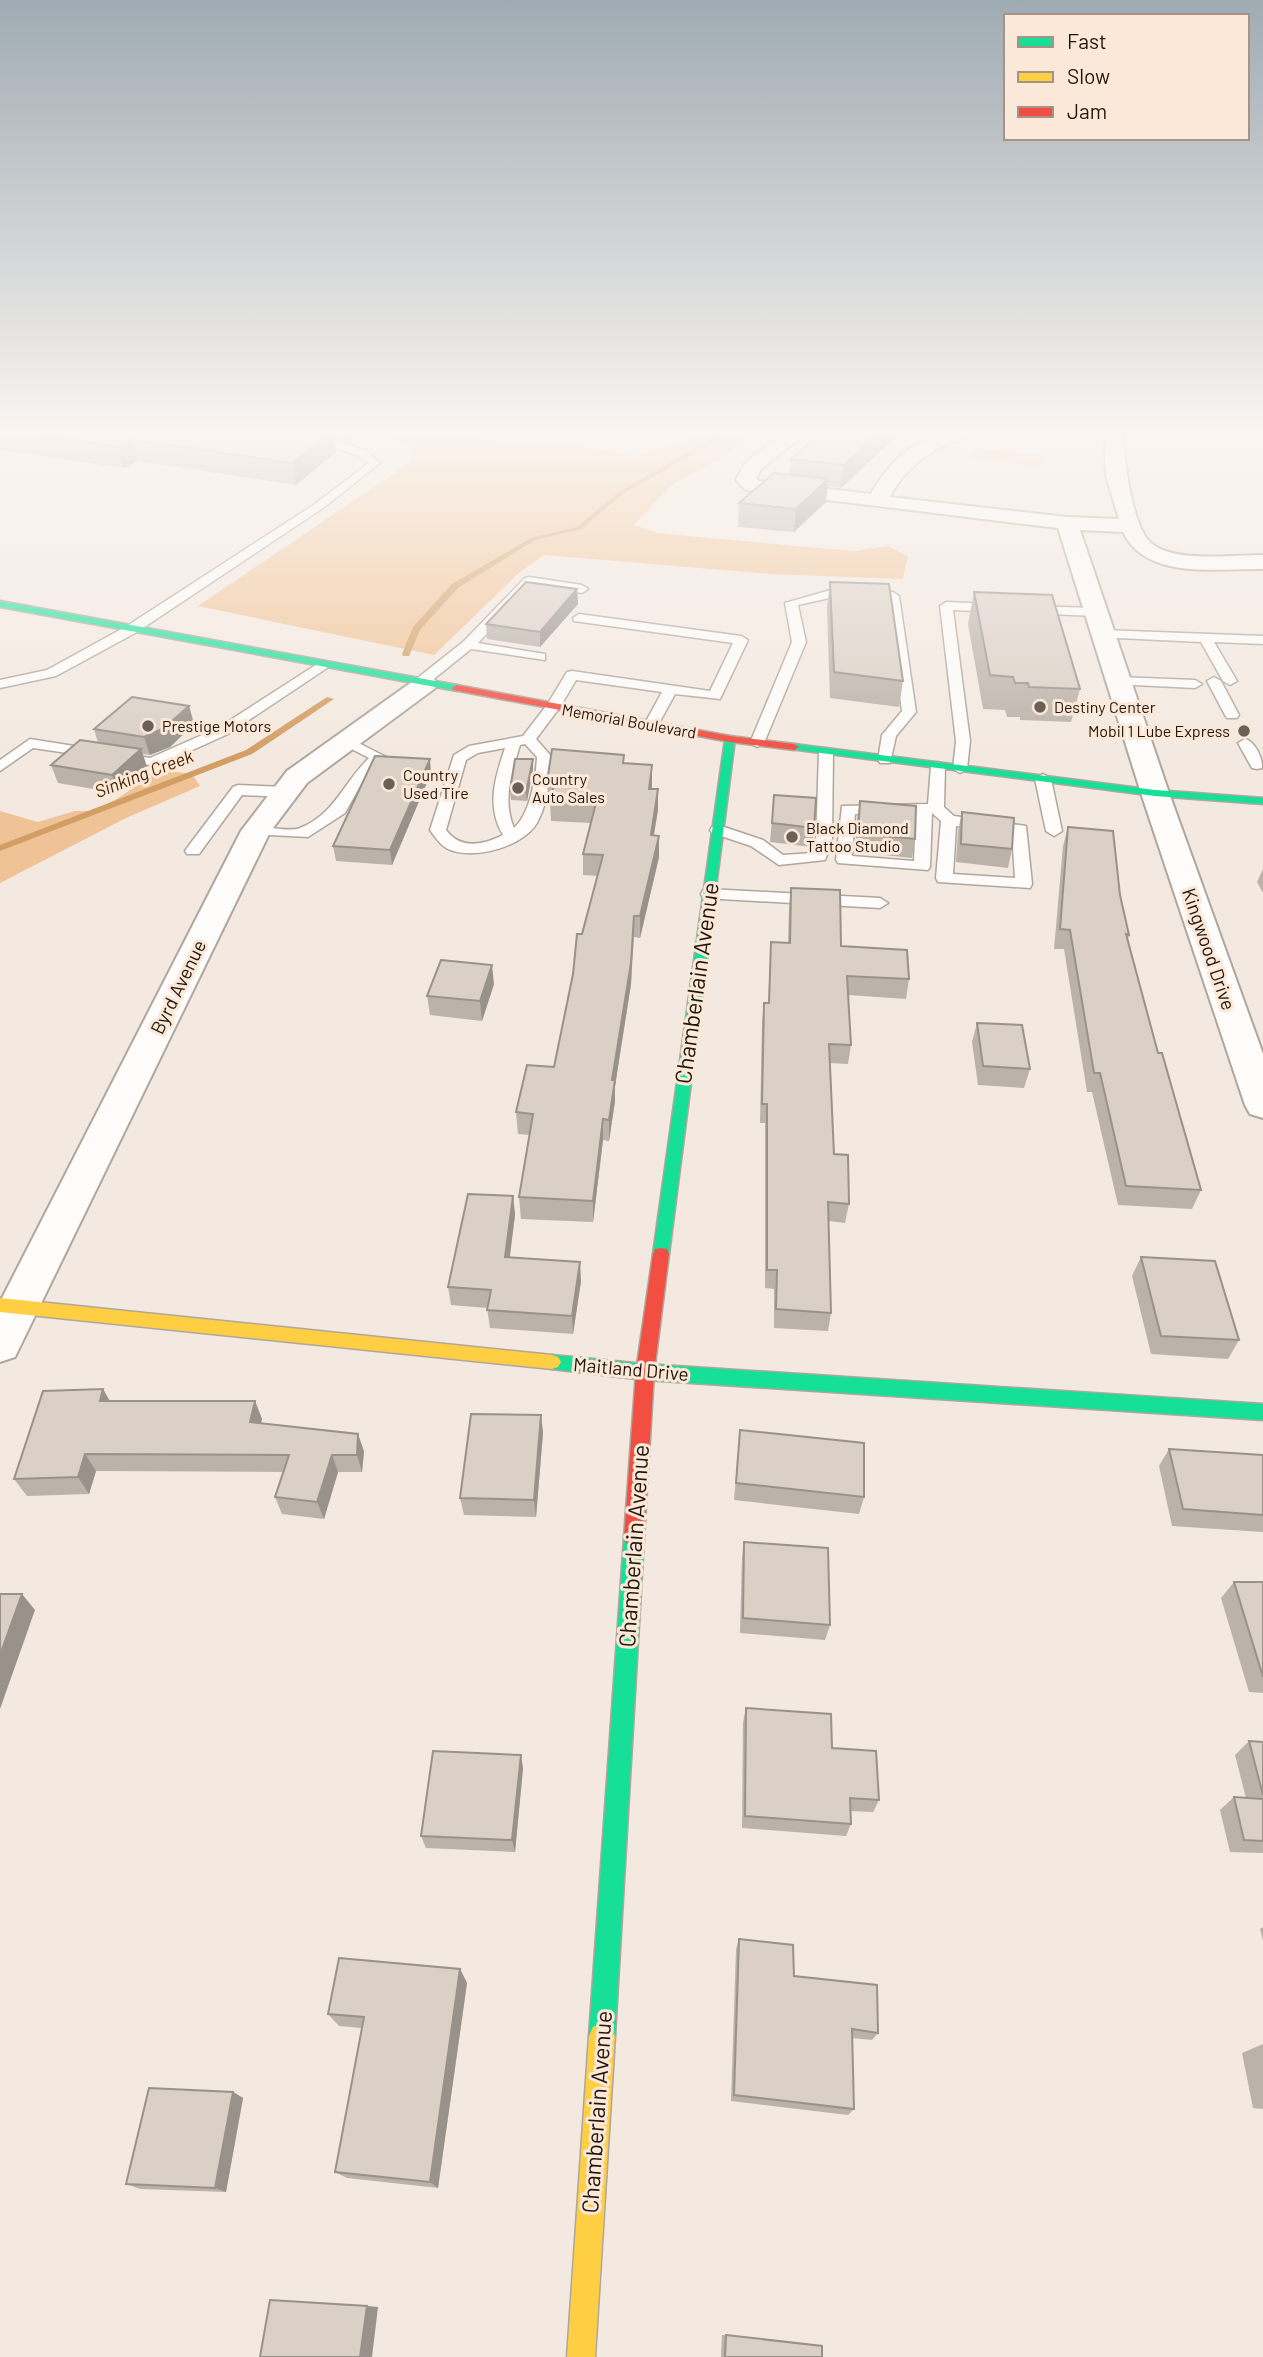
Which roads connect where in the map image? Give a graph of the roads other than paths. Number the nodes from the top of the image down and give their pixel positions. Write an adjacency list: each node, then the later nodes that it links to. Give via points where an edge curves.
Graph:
1 (268, 539): 9 (lane)
2 (1072, 539): 7 (street, Kingwood Drive)
3 (1137, 539): 4 (street, via 1146,550 1163,557)
4 (1263, 562)
5 (582, 589): 13 (lane, via 529,581)
6 (0, 604): 9 (street, Memorial Boulevard)
7 (1095, 612): 10 (street, Kingwood Drive); 36 (lane, via 946,606 963,741)
8 (579, 618): 22 (lane, via 741,640 715,695)
9 (132, 629): 15 (street, Memorial Boulevard); 19 (lane, via 51,673)
10 (1102, 634): 11 (lane); 16 (street, Kingwood Drive)
11 (1206, 639): 12 (lane); 18 (lane)
12 (1263, 640)
13 (468, 645): 14 (lane); 20 (lane)
14 (540, 657)
15 (322, 665): 20 (street, Memorial Boulevard); 35 (lane, via 223,731 152,763 30,743)
16 (1118, 681): 21 (lane); 39 (street, Kingwood Drive)
17 (1214, 681): 24 (lane)
18 (1230, 681)
19 (0, 684)
20 (423, 684): 23 (street, Memorial Boulevard); 28 (street, Byrd Avenue)
21 (1195, 684)
22 (671, 689): 23 (lane, via 572,675); 25 (lane)
23 (553, 708): 25 (street, Memorial Boulevard); 27 (lane)
24 (1232, 715)
25 (651, 725): 26 (street, Memorial Boulevard)
26 (730, 739): 29 (street, Memorial Boulevard); 43 (street, Chamberlain Avenue)
27 (521, 740): 46 (lane, via 499,793 503,824); 46 (lane, via 544,755 544,768 531,820); 46 (lane, via 474,749 459,758 438,830 442,839 457,849 486,848)
28 (347, 741): 38 (street, Byrd Avenue, via 297,778); 44 (lane, via 379,757 358,777 339,810 302,834)
29 (757, 743): 31 (street, Memorial Boulevard); 32 (lane, via 799,642 791,603 834,593 893,596 909,712 889,735)
30 (1245, 743): 33 (lane)
31 (826, 752): 32 (street, Memorial Boulevard); 43 (lane, via 824,843 819,858 779,860 757,843)
32 (885, 760): 34 (street, Memorial Boulevard)
33 (1257, 765)
34 (938, 766): 36 (street, Memorial Boulevard); 41 (lane)
35 (0, 767)
36 (960, 769): 37 (street, Memorial Boulevard)
37 (1043, 779): 39 (street, Memorial Boulevard); 45 (lane)
38 (286, 792): 44 (street, Byrd Avenue); 47 (lane, via 238,790)
39 (1155, 793): 40 (street, Memorial Boulevard); 50 (street, Kingwood Drive)
40 (1263, 801)
41 (930, 808): 41 (lane, via 848,809 844,860 922,867); 42 (lane)
42 (949, 821): 42 (lane, via 944,878 1024,884 1020,829)
43 (718, 830): 48 (street, Chamberlain Avenue)
44 (256, 831): 51 (street, Byrd Avenue)
45 (1054, 831)
46 (512, 837)
47 (193, 851)
48 (709, 894): 49 (lane); 53 (street, Chamberlain Avenue)
49 (880, 903)
50 (1263, 1105)
51 (10, 1305): 52 (street, Byrd Avenue); 53 (street, Maitland Drive)
52 (0, 1344)
53 (645, 1372): 54 (street, Maitland Drive); 55 (street, Chamberlain Avenue)
54 (1263, 1412)
55 (581, 2357)

